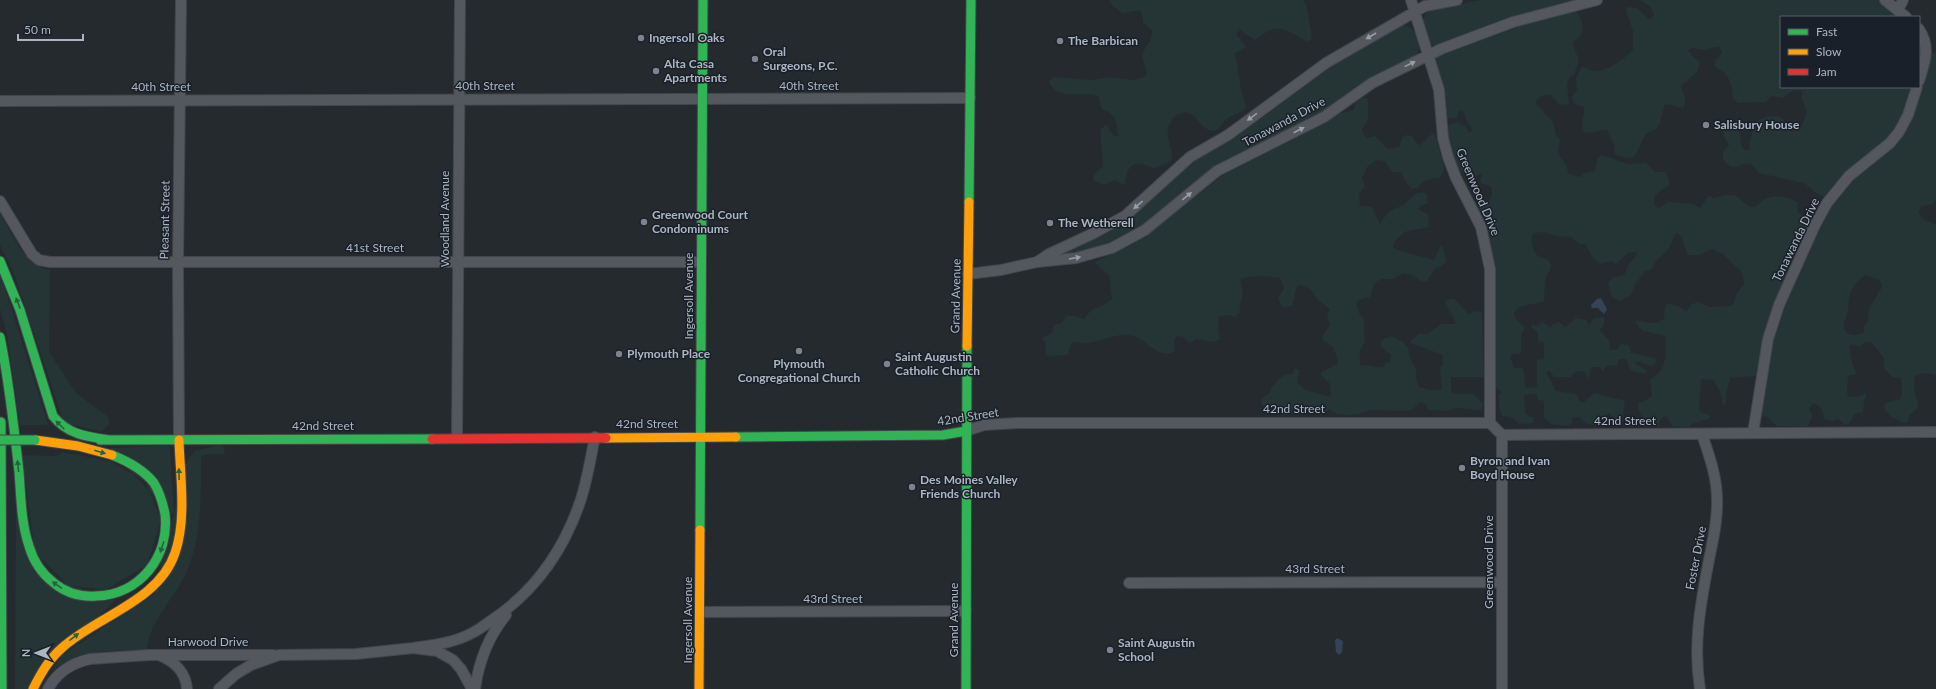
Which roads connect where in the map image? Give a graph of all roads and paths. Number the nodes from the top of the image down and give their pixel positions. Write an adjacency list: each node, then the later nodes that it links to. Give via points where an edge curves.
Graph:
1 (181, 0): 20 (street, Pleasant Street)
2 (460, 0): 18 (street, Woodland Avenue)
3 (703, 0): 19 (main road, Ingersoll Avenue)
4 (971, 0): 17 (main road, Grand Avenue)
5 (1411, 0): 11 (street, Greenwood Drive)
6 (1458, 0): 11 (street, Tonawanda Drive, via 1425,6)
7 (1597, 0): 14 (street, Tonawanda Drive, via 1513,22)
8 (1885, 0): 10 (street)
9 (1903, 0): 10 (street)
10 (1898, 10): 12 (street)
11 (1415, 13): 14 (street, Greenwood Drive); 27 (street, Tonawanda Drive, one-way to 27, via 1326,63 1228,135 1190,157 1124,216)
12 (1905, 16)
13 (1920, 30): 15 (street, via 1927,51)
14 (1427, 56): 27 (street, Tonawanda Drive, one-way to 14, via 1094,254 1129,240 1217,172 1324,117 1372,83); 31 (street, Greenwood Drive, via 1439,90 1443,138 1448,158 1481,227 1488,255)
15 (1920, 77)
16 (1917, 88): 34 (street, Tonawanda Drive, via 1908,115 1899,132 1890,143 1849,176 1827,203 1815,225 1779,305 1768,339)
17 (970, 98): 19 (street, 40th Street); 28 (main road, Grand Avenue)
18 (459, 99): 19 (street, 40th Street); 20 (street, 40th Street); 23 (street, Woodland Avenue)
19 (702, 99): 26 (main road, Ingersoll Avenue)
20 (179, 100): 21 (street, 40th Street); 25 (street, Pleasant Street)
21 (0, 101)
22 (0, 201): 25 (street, 41st Street, via 32,254 40,260)
23 (458, 261): 25 (street, 41st Street); 26 (street, 41st Street); 38 (street, Woodland Avenue)
24 (0, 262): 42 (main road, one-way to 24, via 73,433 64,429 53,416 20,310)
25 (178, 262): 43 (street, Pleasant Street)
26 (701, 262): 39 (main road, Ingersoll Avenue)
27 (1037, 262): 28 (street, Tonawanda Drive)
28 (968, 274): 32 (main road, Grand Avenue)
29 (0, 337): 41 (main road, one-way to 29, via 69,444 123,459 140,469 156,488 165,512 165,539 153,568 139,580 117,593 105,596 79,596 55,585 31,554 24,523 12,406)
30 (0, 414): 52 (main road)
31 (1490, 423): 32 (street, 42nd Street, via 1017,423 984,425); 35 (street)
32 (966, 431): 39 (main road, 42nd Street, via 943,435 907,436); 47 (main road, Grand Avenue)
33 (1936, 432): 34 (street, 42nd Street)
34 (1753, 433): 36 (street, 42nd Street)
35 (1502, 434): 36 (street, 42nd Street); 44 (street, Greenwood Drive)
36 (1702, 434): 62 (street, Foster Drive, via 1716,484 1717,499 1698,622 1696,648)
37 (595, 437): 38 (main road, 42nd Street); 39 (main road, 42nd Street); 46 (street, Harwood Drive, via 580,504 571,527 546,569)
38 (457, 438): 43 (main road, 42nd Street)
39 (700, 438): 48 (main road, Ingersoll Avenue)
40 (0, 440): 41 (main road, 42nd Street, bridge)
41 (35, 440): 42 (main road, 42nd Street)
42 (110, 440): 43 (main road, 42nd Street)
43 (178, 440): 53 (main road, one-way to 43, via 48,663 65,644 149,590 167,570 175,554 180,532)
44 (1502, 582): 45 (street, 43rd Street); 61 (street, Greenwood Drive)
45 (1129, 583)
46 (514, 606): 49 (street, Harwood Drive, via 473,633 439,644); 58 (street, via 494,629 482,654)
47 (966, 611): 48 (street, 43rd Street); 60 (main road, Grand Avenue)
48 (700, 612): 59 (main road, Ingersoll Avenue)
49 (413, 648): 51 (street, Harwood Drive, via 356,654); 57 (street, Harwood Drive, via 437,652 452,660 461,669)
50 (159, 655): 51 (street, Harwood Drive); 54 (street, via 82,661 66,668); 55 (street, Harwood Drive, via 177,666 185,678)
51 (279, 655): 56 (street, Harwood Drive, via 251,665)
52 (2, 689)
53 (33, 689)
54 (48, 689)
55 (187, 689)
56 (218, 689)
57 (472, 689)
58 (475, 689)
59 (699, 689)
60 (966, 689)
61 (1502, 689)
62 (1700, 689)

